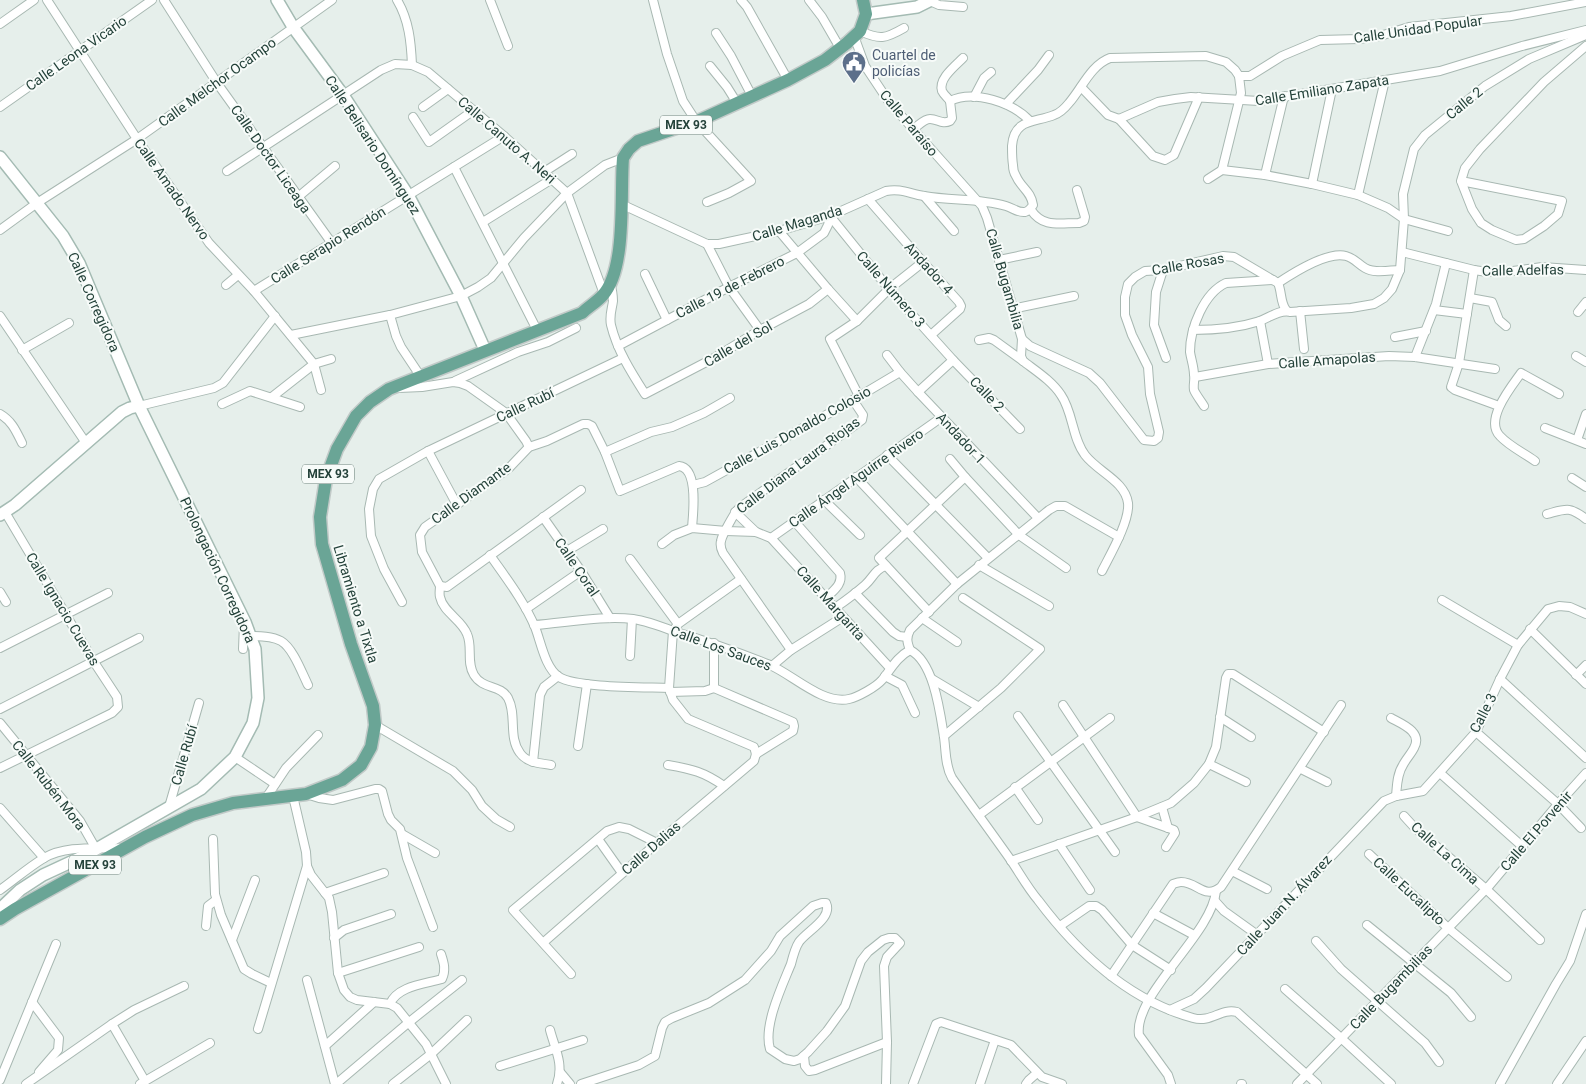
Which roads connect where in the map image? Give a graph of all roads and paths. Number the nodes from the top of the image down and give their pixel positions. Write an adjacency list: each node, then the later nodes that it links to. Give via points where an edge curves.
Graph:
1 (34, 0): 17 (street)
2 (48, 0): 27 (street, Calle Amado Nervo)
3 (152, 0): 27 (street, Calle Leona Vicario)
4 (164, 0): 36 (street, Calle Doctor Liceaga)
5 (277, 0): 18 (street, Calle Belisario Domínguez)
6 (332, 0): 18 (street, Calle Melchor Ocampo)
7 (397, 0): 30 (street, via 410,32)
8 (490, 0): 24 (street)
9 (653, 0): 54 (street, via 683,101)
10 (741, 0): 34 (street)
11 (809, 0): 26 (street)
12 (863, 0): 16 (main road)
13 (931, 1): 15 (street); 16 (street, via 917,7)
14 (1586, 2): 33 (street, Calle Unidad Popular, via 1511,16 1409,27 1359,39 1320,40 1282,56 1250,76)
15 (963, 7)
16 (866, 14): 22 (main road, MEX 93)
17 (0, 24)
18 (294, 27): 36 (street, Calle Melchor Ocampo); 40 (street, Calle Belisario Domínguez)
19 (904, 28): 22 (street, via 880,38)
20 (1586, 30): 35 (street, Calle Emiliano Zapata, via 1440,71)
21 (716, 33): 41 (street)
22 (857, 34): 26 (main road, MEX 93); 56 (street, Calle Paraíso, via 864,66)
23 (1586, 36): 86 (street, Calle 2, via 1529,59 1485,86 1425,135 1414,149 1407,173 1403,194)
24 (508, 46)
25 (1586, 46): 71 (street, via 1544,82 1480,150 1465,168)
26 (840, 48): 34 (main road, MEX 93)
27 (80, 50): 49 (street, Calle Leona Vicario); 58 (street, Calle Amado Nervo)
28 (1049, 56): 48 (street)
29 (963, 58): 46 (street, via 945,76 941,86)
30 (412, 65): 39 (street, Calle Canuto A. Neri, via 428,72); 40 (street, via 395,64 380,70)
31 (710, 66): 47 (street)
32 (991, 72): 42 (street)
33 (1239, 76): 37 (street, via 1226,62 1206,56 1110,58 1097,66); 45 (street)
34 (788, 80): 41 (main road, MEX 93)
35 (1385, 80): 38 (street, Calle Emiliano Zapata); 76 (street)
36 (217, 83): 58 (street, Calle Melchor Ocampo); 59 (street, Calle Doctor Liceaga)
37 (1081, 87): 53 (street, via 1108,115); 55 (street, via 1062,110)
38 (1332, 88): 43 (street, Calle Emiliano Zapata); 72 (street)
39 (448, 89): 50 (street); 51 (street, Calle Canuto A. Neri)
40 (343, 95): 59 (street); 75 (street, Calle Belisario Domínguez)
41 (752, 96): 47 (main road, MEX 93)
42 (974, 96): 46 (street); 48 (street)
43 (1284, 96): 45 (street, Calle Emiliano Zapata, via 1259,101); 68 (street)
44 (1200, 98): 45 (street, Calle Emiliano Zapata); 53 (street, Calle Emiliano Zapata, via 1158,102); 53 (street, via 1174,155 1164,160 1154,156)
45 (1240, 100): 65 (street)
46 (950, 101): 56 (street, via 950,121 927,120)
47 (737, 103): 54 (main road, MEX 93)
48 (1006, 104): 55 (street)
49 (0, 107)
50 (423, 107)
51 (474, 110): 52 (street, via 429,142); 57 (street, Calle Canuto A. Neri)
52 (413, 117)
53 (1119, 119)
54 (696, 121): 62 (main road, MEX 93, via 638,141); 81 (street, via 751,181)
55 (1030, 121): 84 (street, via 1015,132 1012,163 1016,176 1032,196 1034,205)
56 (913, 129): 80 (street, Calle Paraíso)
57 (504, 136): 64 (street, Calle Serapio Rendón); 67 (street, Calle Canuto A. Neri)
58 (137, 139): 82 (street, Calle Melchor Ocampo); 106 (street, Calle Amado Nervo, via 209,243)
59 (262, 147): 66 (street); 78 (street, Calle Doctor Liceaga)
60 (572, 154): 67 (street)
61 (0, 157): 82 (street, Calle Corregidora)
62 (623, 158): 74 (street, via 605,165); 83 (main road, Libramiento a Tixtla / MEX 93)
63 (335, 166): 78 (street)
64 (454, 167): 75 (street, Calle Serapio Rendón); 87 (street)
65 (1222, 170): 68 (street); 70 (street)
66 (227, 171)
67 (544, 172): 69 (street, Calle Canuto A. Neri)
68 (1265, 175): 72 (street)
69 (552, 179): 74 (street, Calle Canuto A. Neri); 87 (street)
70 (1208, 179)
71 (1461, 181): 71 (street, via 1481,223 1516,240 1524,239 1544,226 1558,214 1562,201)
72 (1312, 184): 76 (street)
73 (1076, 190): 84 (street, via 1084,221 1050,224)
74 (567, 193): 99 (street); 114 (street, Calle Canuto A. Neri)
75 (408, 195): 92 (street, Calle Serapio Rendón); 115 (street, Calle Belisario Domínguez)
76 (1358, 195): 86 (street)
77 (924, 196): 79 (street, Calle Maganda, via 896,189); 80 (street, Calle Maganda); 90 (street)
78 (298, 197): 92 (street, Calle Doctor Liceaga)
79 (868, 199): 85 (street, Calle Maganda); 98 (street, Andador 4)
80 (977, 200): 84 (street, via 1016,211); 97 (street, Calle Bugambilia, via 987,218)
81 (707, 202)
82 (37, 203): 88 (street, Calle Melchor Ocampo); 172 (street, Calle Corregidora, via 79,262)
83 (622, 204): 93 (street); 107 (main road, Libramiento a Tixtla / MEX 93, via 617,262)
84 (1030, 210)
85 (830, 216): 89 (street, Calle Maganda); 96 (street, Calle 19 de Febrero, via 824,233); 112 (street, Calle Número 3)
86 (1404, 219): 91 (street); 95 (street, Calle 2)
87 (483, 222): 99 (street)
88 (0, 230)
89 (779, 231): 93 (street, Calle Maganda); 96 (street)
90 (954, 231)
91 (1448, 231)
92 (331, 242): 113 (street, Calle Serapio Rendón)
93 (707, 244): 110 (street)
94 (1037, 252): 97 (street)
95 (1402, 252): 100 (street, Calle Adelfas); 102 (street, Calle 2)
96 (797, 253): 110 (street, Calle 19 de Febrero); 111 (street)
97 (999, 260): 119 (street, Calle Bugambilia)
98 (923, 262): 112 (street); 139 (street, Andador 4, via 961,306)
99 (503, 263): 115 (street, via 490,278); 134 (street)
100 (1446, 263): 103 (street, Calle Adelfas); 121 (street)
101 (1163, 270): 108 (street, Calle Rosas, via 1213,258 1234,257); 151 (street, via 1156,292 1154,325); 183 (street, Calle Rosas, via 1145,271 1135,277 1128,284 1124,297 1125,315 1148,367 1150,394 1159,432)
102 (1400, 270): 108 (street, via 1372,271 1354,259 1334,255); 122 (street, Calle 2, via 1392,290 1374,304)
103 (1474, 270): 104 (street, Calle Adelfas, via 1513,271 1542,267); 117 (street)
104 (1586, 270)
105 (645, 274): 128 (street)
106 (238, 275): 109 (street); 113 (street, Calle Amado Nervo)
107 (610, 282): 114 (main road, Libramiento a Tixtla / MEX 93); 143 (street, via 613,302 610,324)
108 (1275, 282): 120 (street); 136 (street, via 1226,283 1211,294)
109 (226, 285)
110 (729, 287): 128 (street, Calle 19 de Febrero); 135 (street)
111 (828, 289): 129 (street); 135 (street, Calle del Sol, via 809,304)
112 (889, 289): 129 (street); 139 (street, Calle Número 3)
113 (254, 291): 127 (street, Calle Amado Nervo)
114 (604, 294): 134 (main road, Libramiento a Tixtla / MEX 93, via 582,312)
115 (461, 296): 125 (street); 146 (street, Calle Belisario Domínguez)
116 (1074, 296): 119 (street)
117 (1470, 298): 124 (street); 132 (street, via 1492,302 1499,320)
118 (1586, 302): 123 (street)
119 (1012, 310): 141 (street, Calle Bugambilia)
120 (1286, 310): 122 (street, Calle 2); 130 (street)
121 (1434, 310): 124 (street); 137 (street)
122 (1300, 311): 144 (street)
123 (1578, 312)
124 (1467, 314): 156 (street)
125 (390, 315): 138 (street); 161 (street, via 399,341)
126 (0, 316): 145 (street)
127 (275, 316): 138 (street, Calle Amado Nervo); 172 (street, via 224,383)
128 (667, 320): 143 (street, Calle 19 de Febrero)
129 (857, 321): 170 (street, Calle Diana Laura Riojas, via 830,339)
130 (1260, 321): 136 (street, via 1229,328); 158 (street)
131 (69, 322): 145 (street)
132 (1506, 326)
133 (576, 328): 163 (street)
134 (537, 330): 146 (main road, Libramiento a Tixtla / MEX 93)
135 (760, 330): 150 (street, Calle del Sol, via 645,394)
136 (1193, 330): 162 (street, via 1190,352)
137 (1426, 331): 140 (street); 149 (street)
138 (291, 335): 157 (street, Calle Amado Nervo)
139 (931, 335): 153 (street, Calle Número 3)
140 (1395, 337)
141 (1022, 339): 154 (street); 183 (street, Calle Bugambilia, via 1030,346 1089,373 1144,440)
142 (979, 340): 154 (street, via 994,340)
143 (618, 346): 150 (street)
144 (1304, 349)
145 (22, 350): 185 (street)
146 (485, 350): 161 (main road, Libramiento a Tixtla / MEX 93)
147 (887, 355): 160 (street, Andador 1)
148 (1576, 356): 155 (street)
149 (1415, 357): 156 (street, Calle Amapolas); 158 (street, Calle Amapolas)
150 (623, 358): 176 (street, Calle Rubí)
151 (1166, 358)
152 (331, 359): 157 (street)
153 (954, 360): 166 (street); 181 (street, Calle 2)
154 (1024, 362): 216 (street, via 1062,396 1086,456 1122,488 1128,509)
155 (1586, 362)
156 (1459, 363): 159 (street); 174 (street, via 1451,387)
157 (314, 364): 165 (street); 168 (street)
158 (1268, 364): 162 (street, Calle Amapolas)
159 (1495, 369)
160 (900, 372): 166 (street, Andador 1); 170 (street, Calle Luis Donaldo Colosio)
161 (420, 377): 164 (main road, Libramiento a Tixtla / MEX 93)
162 (1195, 377): 173 (street, via 1194,390)
163 (453, 382): 164 (street); 176 (street, via 468,386)
164 (389, 389): 289 (main road, Libramiento a Tixtla / MEX 93, via 356,416 336,449 326,479 320,517 322,544 373,706)
165 (321, 390)
166 (918, 392): 179 (street, Andador 1)
167 (1559, 394): 174 (street, via 1520,373)
168 (272, 397): 171 (street, via 250,391); 175 (street)
169 (730, 398): 189 (street, via 672,427 651,432)
170 (856, 398): 196 (street, Calle Luis Donaldo Colosio, via 705,482); 202 (street, Calle Diana Laura Riojas, via 862,420)
171 (222, 404)
172 (139, 406): 185 (street, via 122,412); 249 (street, Prolongación Corregidora / MEX 93)
173 (1204, 406)
174 (1499, 406): 192 (street, via 1495,426 1498,435)
175 (300, 407)
176 (506, 413): 187 (street); 188 (street, Calle Rubí)
177 (0, 414): 184 (street, via 14,426)
178 (1586, 414): 182 (street)
179 (942, 417): 190 (street, Calle Ángel Aguirre Rivero); 206 (street, Andador 1)
180 (1545, 428): 182 (street)
181 (1020, 429)
182 (1577, 440): 186 (street)
183 (1154, 441)
184 (22, 443)
185 (86, 443): 203 (street)
186 (1586, 444)
187 (529, 447): 189 (street, via 588,424); 200 (street, Calle Diamante, via 508,468)
188 (428, 451): 200 (street); 238 (street, Calle Rubí, via 378,479 369,509 376,552)
189 (604, 452): 196 (street, via 620,491 679,466 688,470)
190 (887, 455): 193 (street, Calle Ángel Aguirre Rivero); 201 (street)
191 (950, 459): 194 (street)
192 (1535, 461)
193 (856, 477): 199 (street, Calle Ángel Aguirre Rivero); 212 (street)
194 (965, 477): 201 (street); 215 (street)
195 (1572, 478): 197 (street)
196 (693, 485): 209 (street)
197 (1586, 487)
198 (581, 490): 205 (street)
199 (824, 500): 208 (street, Calle Ángel Aguirre Rivero); 214 (street)
200 (457, 505): 230 (street, Calle Diamante, via 425,527 420,535 422,552)
201 (936, 505): 212 (street); 222 (street)
202 (734, 512): 211 (street, Calle Diana Laura Riojas); 213 (street)
203 (3, 514): 243 (street, Calle Ignacio Cuevas)
204 (1547, 514): 207 (street, via 1572,510)
205 (543, 517): 219 (street, Calle Coral); 220 (street)
206 (1038, 518): 215 (street); 216 (street, via 1056,506 1064,506)
207 (1586, 519)
208 (795, 522): 217 (street, Calle Ángel Aguirre Rivero); 234 (street, via 840,573 842,579)
209 (692, 528): 211 (street); 218 (street)
210 (603, 529): 219 (street)
211 (726, 531): 213 (street); 228 (street, Calle Diana Laura Riojas, via 720,546)
212 (907, 531): 224 (street, via 879,558); 229 (street)
213 (756, 532): 217 (street)
214 (860, 535)
215 (1019, 536): 222 (street); 225 (street)
216 (1119, 537): 227 (street)
217 (771, 538): 234 (street, Calle Margarita)
218 (662, 544)
219 (567, 551): 226 (street, Calle Coral)
220 (490, 555): 230 (street, via 447,587); 241 (street)
221 (630, 558): 251 (street)
222 (988, 558): 223 (street)
223 (979, 565): 229 (street); 239 (street)
224 (886, 566): 233 (street, via 875,571); 242 (street)
225 (1066, 568)
226 (581, 571): 241 (street); 246 (street, Calle Coral)
227 (1102, 571)
228 (741, 579): 251 (street); 261 (street)
229 (958, 584): 242 (street)
230 (440, 586): 302 (street, via 440,598 467,633 469,662 474,674 482,684 497,688 506,695 512,706 515,744 521,754)
231 (0, 592): 237 (street)
232 (108, 593): 243 (street)
233 (855, 593): 240 (street); 254 (street, via 894,632)
234 (826, 598): 240 (street, Calle Margarita)
235 (963, 598): 281 (street, via 1040,649)
236 (1442, 600): 258 (street)
237 (6, 602)
238 (402, 602)
239 (1049, 606)
240 (835, 608): 245 (street, Calle Margarita)
241 (526, 609): 250 (street)
242 (929, 612): 248 (street)
243 (66, 614): 259 (street); 264 (street, Calle Ignacio Cuevas)
244 (1586, 614): 252 (street, Calle 3, via 1570,607 1548,609)
245 (843, 617): 261 (street); 267 (street, Calle Margarita)
246 (610, 618): 247 (street, Calle Los Sauces); 250 (street, Calle Los Sauces)
247 (632, 618): 251 (street, Calle Los Sauces); 263 (street)
248 (922, 618): 254 (street); 256 (street)
249 (244, 622): 253 (street, Prolongación Corregidora / MEX 93); 260 (street)
250 (534, 626): 269 (street, via 550,668)
251 (676, 627): 257 (street, Calle Los Sauces); 277 (street)
252 (1530, 629): 258 (street, Calle 3); 268 (street)
253 (250, 636): 275 (street, via 282,641 290,648); 299 (street, Prolongación Corregidora / MEX 93, via 255,649 258,698 253,723)
254 (907, 637): 262 (street)
255 (138, 638): 264 (street)
256 (956, 642)
257 (714, 644): 266 (street, Calle Los Sauces); 276 (street)
258 (1518, 645): 272 (street, Calle 3)
259 (0, 648)
260 (242, 649)
261 (791, 650): 266 (street)
262 (910, 650): 267 (street, Calle Los Sauces); 271 (street, via 916,653)
263 (630, 656)
264 (94, 662): 282 (street); 298 (street, Calle Ignacio Cuevas, via 117,697 118,707 112,713)
265 (1586, 665): 268 (street)
266 (772, 666): 270 (street, Calle Los Sauces, via 825,697 839,700 850,699 874,687)
267 (890, 668): 270 (street, Calle Los Sauces)
268 (1576, 675): 274 (street)
269 (558, 676): 273 (street); 302 (street, via 544,687 540,695)
270 (885, 676): 283 (street, via 902,684)
271 (932, 678): 281 (street); 293 (street)
272 (1500, 679): 291 (street, Calle 3); 300 (street)
273 (587, 684): 277 (street); 296 (street)
274 (1586, 684)
275 (308, 685)
276 (714, 688): 277 (street, via 705,692); 297 (street, Calle Dalias, via 793,722 793,731)
277 (670, 690): 297 (street, via 673,700 688,719 754,747)
278 (200, 703): 320 (street, Calle Rubí)
279 (1063, 705): 294 (street)
280 (1341, 705): 290 (street)
281 (978, 707): 293 (street)
282 (0, 709)
283 (915, 713)
284 (1018, 716): 301 (street)
285 (1220, 717): 290 (street, via 1226,678 1233,674); 295 (street); 303 (street, via 1216,747)
286 (1110, 718): 294 (street)
287 (1391, 718): 316 (street, via 1412,730 1416,736 1415,747 1401,767)
288 (0, 723): 298 (street, Calle Rubén Mora)
289 (375, 725): 315 (main road, Libramiento a Tixtla / MEX 93, via 371,747 362,765 342,780); 326 (street, via 453,771 472,790 482,806)
290 (1324, 732): 307 (street)
291 (1476, 732): 308 (street, Calle 3); 318 (street)
292 (318, 735): 312 (street)
293 (944, 736): 322 (street, via 949,772)
294 (1084, 737): 301 (street); 324 (street)
295 (1251, 737)
296 (578, 746)
297 (756, 754): 313 (street, Calle Dalias, via 754,761)
298 (25, 756): 306 (street); 338 (street, Calle Rubén Mora, via 80,821)
299 (235, 757): 312 (street); 320 (street, Prolongación Corregidora / MEX 93, via 201,789)
300 (1586, 758)
301 (1051, 761): 314 (street); 329 (street)
302 (533, 762): 304 (street)
303 (1209, 764): 310 (street); 319 (street, via 1194,783 1171,803)
304 (551, 765)
305 (668, 765): 313 (street, via 698,770)
306 (0, 768)
307 (1301, 769): 311 (street); 345 (street)
308 (1440, 773): 316 (street, Calle 3, via 1423,790); 335 (street)
309 (1586, 773): 318 (street, Calle El Porvenir)
310 (1246, 782)
311 (1327, 782)
312 (275, 784): 317 (street)
313 (724, 786): 333 (street, Calle Dalias)
314 (1015, 788): 322 (street); 325 (street)
315 (299, 795): 317 (main road, Libramiento a Tixtla / MEX 93); 330 (street, via 333,800 379,789 391,820); 344 (street)
316 (1396, 796): 367 (street, Calle Juan N. Álvarez, via 1376,808)
317 (266, 798): 337 (main road, Libramiento a Tixtla / MEX 93, via 233,803 192,815)
318 (1558, 804): 328 (street); 335 (street, Calle El Porvenir)
319 (1162, 806): 324 (street); 327 (street)
320 (169, 807): 338 (street, Prolongación Corregidora / MEX 93)
321 (0, 808): 342 (street)
322 (979, 815): 343 (street)
323 (1404, 816): 350 (street, Calle La Cima)
324 (1137, 817): 327 (street); 329 (street)
325 (1038, 820)
326 (510, 827)
327 (1168, 828): 336 (street, via 1175,833)
328 (1581, 828)
329 (1099, 830): 334 (street); 339 (street)
330 (402, 834): 340 (street); 365 (street, via 407,858)
331 (213, 839): 355 (street)
332 (598, 839): 333 (street, via 619,827); 347 (street); 373 (street, via 513,910)
333 (656, 843): 347 (street, Calle Dalias)
334 (1059, 844): 343 (street); 352 (street)
335 (1522, 846): 350 (street, Calle El Porvenir)
336 (1166, 847)
337 (126, 848): 338 (street); 361 (main road, Libramiento a Tixtla / MEX 93)
338 (96, 849): 342 (street, via 67,850); 357 (street, Prolongación Corregidora / MEX 93, via 43,875)
339 (1115, 852)
340 (435, 853)
341 (1369, 854): 366 (street, Calle Eucalipto)
342 (44, 858): 351 (street)
343 (1012, 861): 364 (street, via 1037,900)
344 (307, 866): 354 (street); 386 (street)
345 (1232, 871): 349 (street); 353 (street)
346 (384, 873): 354 (street)
347 (622, 873): 373 (street, Calle Dalias)
348 (255, 880): 370 (street)
349 (1267, 888)
350 (1486, 889): 366 (street, Calle Bugambilias); 371 (street, Calle La Cima)
351 (0, 890)
352 (1090, 890)
353 (1216, 891): 356 (street); 358 (street, via 1210,893 1182,882 1173,884)
354 (325, 893): 369 (street, via 332,912)
355 (216, 900): 363 (street, via 208,906); 370 (street)
356 (1215, 901): 367 (street, via 1224,912); 368 (street)
357 (0, 909)
358 (1153, 913): 368 (street); 375 (street)
359 (391, 914): 369 (street, via 344,930)
360 (1586, 914): 435 (street, via 1570,962)
361 (0, 919)
362 (1367, 925): 378 (street)
363 (206, 926)
364 (1060, 926): 375 (street, via 1089,906 1096,906); 382 (street)
365 (433, 927)
366 (1448, 928): 378 (street, Calle Bugambilias); 383 (street, Calle Eucalipto)
367 (1256, 934): 394 (street, Calle Juan N. Álvarez, via 1194,998)
368 (1194, 936): 379 (street)
369 (334, 938): 380 (street)
370 (232, 940): 386 (street, via 244,969)
371 (1540, 940)
372 (1316, 941): 390 (street, via 1340,969)
373 (544, 942): 381 (street)
374 (56, 944): 391 (street)
375 (1132, 945): 379 (street); 382 (street)
376 (419, 947): 380 (street)
377 (441, 954): 393 (street, via 445,966 442,979 397,994)
378 (1413, 964): 390 (street, Calle Bugambilias); 395 (street, via 1451,993)
379 (1170, 970): 389 (street)
380 (338, 973): 392 (street, via 350,997)
381 (571, 974)
382 (1111, 976): 389 (street)
383 (1507, 977)
384 (308, 980): 407 (street)
385 (462, 980): 397 (street)
386 (271, 983): 399 (street)
387 (184, 986): 398 (street)
388 (1285, 989): 401 (street)
389 (1150, 1000): 394 (street); 431 (street, via 1141,1017 1139,1034)
390 (1378, 1001): 401 (street, Calle Bugambilias); 411 (street, via 1425,1043)
391 (32, 1002): 416 (street, via 59,1038 58,1050); 417 (street)
392 (374, 1002): 393 (street); 407 (street)
393 (390, 1004): 397 (street)
394 (1170, 1010): 415 (street, via 1196,1019 1212,1018 1231,1010 1237,1012)
395 (1470, 1017)
396 (467, 1020): 409 (street)
397 (408, 1023): 409 (street); 420 (street)
398 (112, 1024): 416 (street); 418 (street)
399 (258, 1029)
400 (550, 1030): 408 (street)
401 (1341, 1038): 415 (street, Calle Bugambilias); 434 (street)
402 (583, 1040): 408 (street)
403 (995, 1040): 414 (street, via 1011,1045); 427 (street, via 941,1022 936,1024); 428 (street)
404 (1586, 1041): 436 (street)
405 (887, 1042): 410 (street, via 815,1070 805,1066); 410 (street, via 884,966 900,943 896,938 883,940 868,952 861,961 845,1006); 426 (street)
406 (210, 1043): 418 (street)
407 (325, 1046): 420 (street)
408 (555, 1049): 412 (street); 413 (street)
409 (431, 1054): 421 (street); 422 (street)
410 (804, 1056): 425 (street, via 794,1061 770,1050 768,1033 778,994 798,944 826,916 826,903 813,906 780,936 745,980 709,1003 665,1022 654,1056 639,1065)
411 (1439, 1062)
412 (500, 1066)
413 (560, 1072): 423 (street); 424 (street)
414 (1038, 1073): 429 (street); 430 (street)
415 (1306, 1074): 432 (street, Calle Bugambilias); 433 (street)
416 (35, 1078): 419 (street)
417 (0, 1080)
418 (143, 1083)
419 (26, 1084)
420 (335, 1084)
421 (393, 1084)
422 (446, 1084)
423 (557, 1084)
424 (570, 1084)
425 (581, 1084)
426 (886, 1084)
427 (912, 1084)
428 (980, 1084)
429 (1026, 1084)
430 (1062, 1084)
431 (1171, 1084)
432 (1297, 1084)
433 (1317, 1084)
434 (1391, 1084)
435 (1500, 1084)
436 (1557, 1084)

